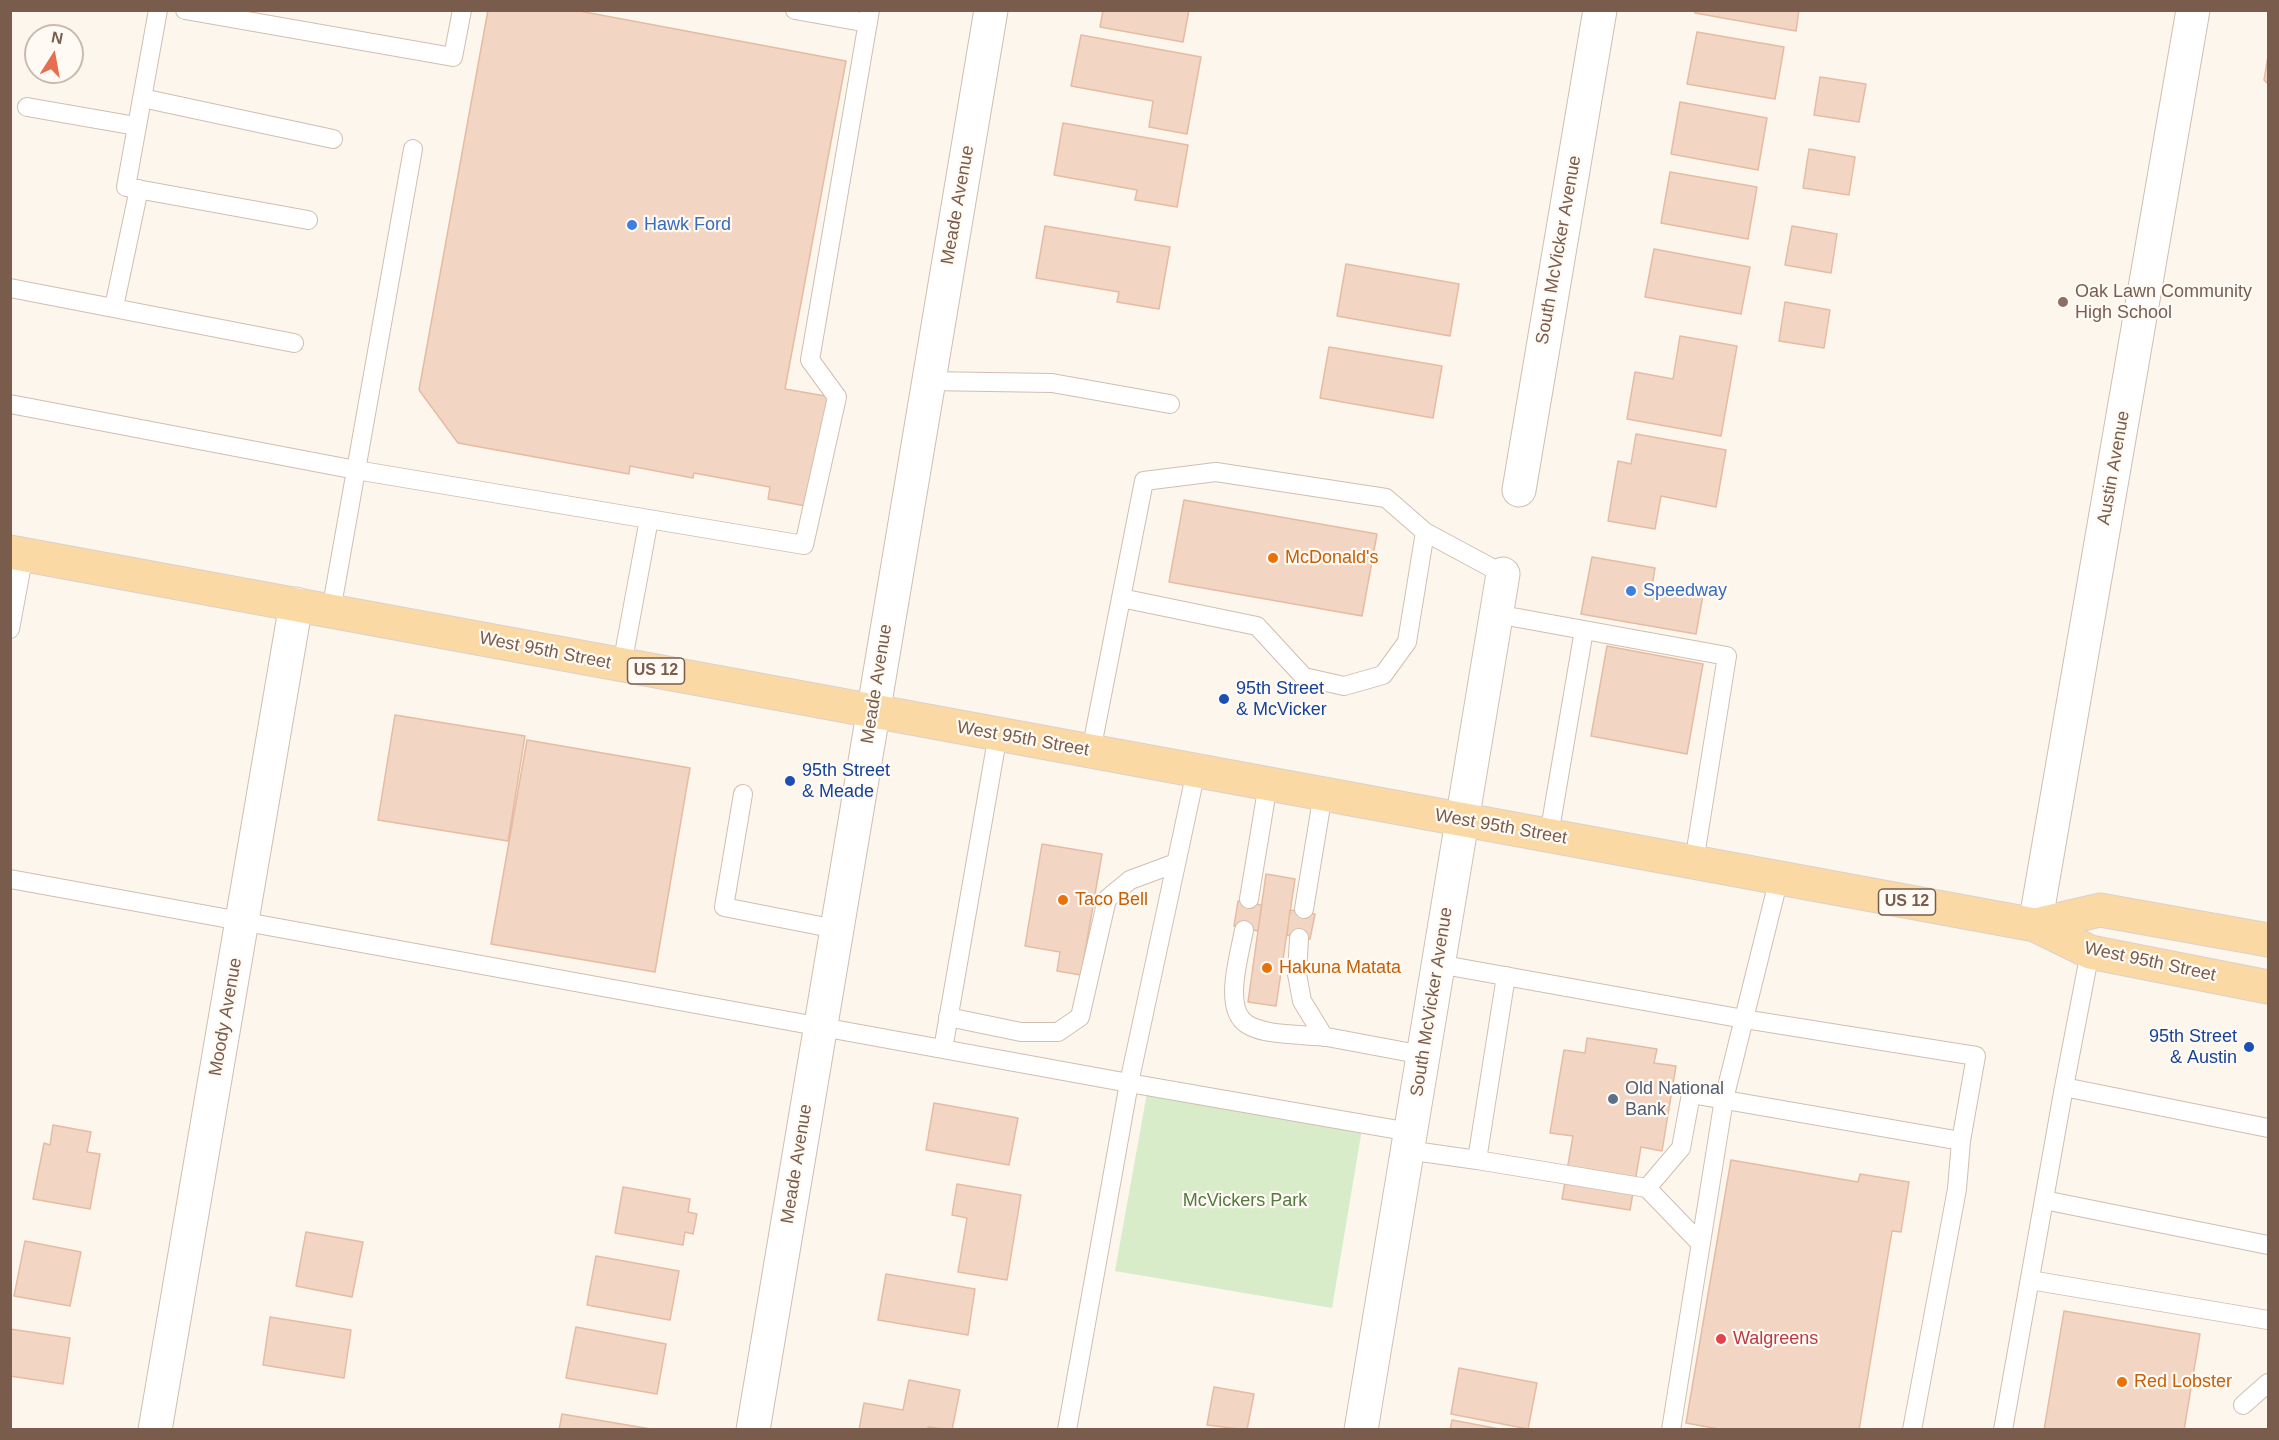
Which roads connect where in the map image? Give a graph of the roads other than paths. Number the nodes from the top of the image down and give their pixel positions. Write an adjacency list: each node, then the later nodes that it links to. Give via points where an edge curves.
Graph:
1 (158, 10): 9 (lane)
2 (184, 10): 3 (lane, via 453,57)
3 (462, 10)
4 (795, 10): 8 (lane)
5 (991, 10): 19 (street, Meade Avenue)
6 (1600, 10): 23 (street, South McVicker Avenue)
7 (2193, 10): 51 (street, Austin Avenue)
8 (869, 17): 24 (lane, via 810,360 837,397 804,545)
9 (142, 98): 11 (lane); 12 (lane)
10 (27, 107): 11 (lane)
11 (136, 126): 14 (lane, via 126,188)
12 (333, 139)
13 (412, 149): 22 (lane)
14 (139, 189): 15 (lane); 17 (lane)
15 (308, 220)
16 (10, 288): 17 (lane)
17 (114, 307): 18 (lane)
18 (294, 343)
19 (928, 381): 21 (lane, via 1052,383); 35 (street, Meade Avenue)
20 (10, 404): 22 (lane)
21 (1170, 404)
22 (356, 470): 24 (lane); 30 (lane)
23 (1519, 490)
24 (649, 519): 34 (lane)
25 (1425, 532): 27 (lane); 28 (lane, via 1386,498 1216,472 1144,481); 28 (lane, via 1407,642 1383,675 1344,687 1304,677 1257,626)
26 (17, 553): 29 (main road, West 95th Street / US 12); 32 (lane)
27 (1503, 574): 31 (street, South McVicker Avenue)
28 (1121, 598): 37 (lane)
29 (296, 604): 30 (main road, West 95th Street / US 12); 50 (street, Moody Avenue)
30 (331, 611): 34 (main road, West 95th Street / US 12)
31 (1496, 614): 33 (lane); 42 (street, South McVicker Avenue)
32 (10, 629)
33 (1584, 630): 43 (lane); 44 (lane, via 1727,656)
34 (622, 665): 35 (main road, West 95th Street / US 12)
35 (872, 711): 36 (main road, West 95th Street / US 12); 52 (street, Meade Avenue)
36 (998, 734): 37 (main road, West 95th Street / US 12); 60 (lane)
37 (1092, 751): 38 (main road, West 95th Street / US 12)
38 (1196, 771): 39 (main road, West 95th Street / US 12); 45 (lane)
39 (1268, 784): 41 (main road, West 95th Street / US 12); 48 (lane)
40 (743, 794): 52 (lane, via 724,907)
41 (1323, 794): 42 (main road, West 95th Street / US 12); 49 (lane)
42 (1462, 820): 43 (main road, West 95th Street / US 12); 57 (street, South McVicker Avenue)
43 (1549, 835): 44 (main road, West 95th Street / US 12)
44 (1694, 862): 46 (main road, West 95th Street / US 12)
45 (1176, 863): 60 (lane, via 1130,880 1107,899 1080,1017 1058,1032 1021,1032); 66 (lane)
46 (1779, 878): 51 (main road, West 95th Street / US 12); 61 (lane)
47 (10, 879): 50 (lane)
48 (1249, 899)
49 (1304, 909)
50 (242, 921): 62 (lane); 81 (street, Moody Avenue)
51 (2035, 925): 55 (main road, West 95th Street / US 12, via 2100,910); 56 (main road, West 95th Street / US 12)
52 (836, 929): 62 (street, Meade Avenue)
53 (1244, 930): 63 (lane, via 1232,993 1241,1019 1253,1027 1286,1035)
54 (1299, 939): 63 (lane, via 1297,974 1302,1001)
55 (2268, 940)
56 (2090, 952): 59 (main road, West 95th Street / US 12); 67 (lane)
57 (1438, 964): 58 (lane); 65 (street, South McVicker Avenue)
58 (1506, 976): 61 (lane); 72 (lane)
59 (2268, 987)
60 (948, 1017): 64 (lane)
61 (1744, 1018): 68 (lane); 71 (lane, via 1976,1056)
62 (820, 1027): 64 (lane); 82 (street, Meade Avenue)
63 (1324, 1037): 65 (lane)
64 (943, 1049): 66 (lane)
65 (1423, 1055): 70 (street, South McVicker Avenue)
66 (1129, 1083): 70 (lane); 83 (lane)
67 (2064, 1087): 69 (lane); 74 (lane)
68 (1724, 1099): 71 (lane); 73 (lane, via 1691,1094 1681,1148); 75 (lane)
69 (2268, 1128)
70 (1409, 1141): 72 (lane); 84 (street, South McVicker Avenue)
71 (1961, 1141): 86 (lane, via 1957,1189)
72 (1477, 1160): 73 (lane)
73 (1647, 1188): 75 (lane)
74 (2044, 1200): 76 (lane); 77 (lane)
75 (1701, 1244): 85 (lane)
76 (2268, 1245)
77 (2030, 1280): 78 (lane); 87 (lane)
78 (2268, 1320)
79 (2268, 1383): 80 (lane)
80 (2243, 1405)
81 (155, 1430)
82 (753, 1430)
83 (1067, 1430)
84 (1361, 1430)
85 (1671, 1430)
86 (1912, 1430)
87 (2003, 1430)

